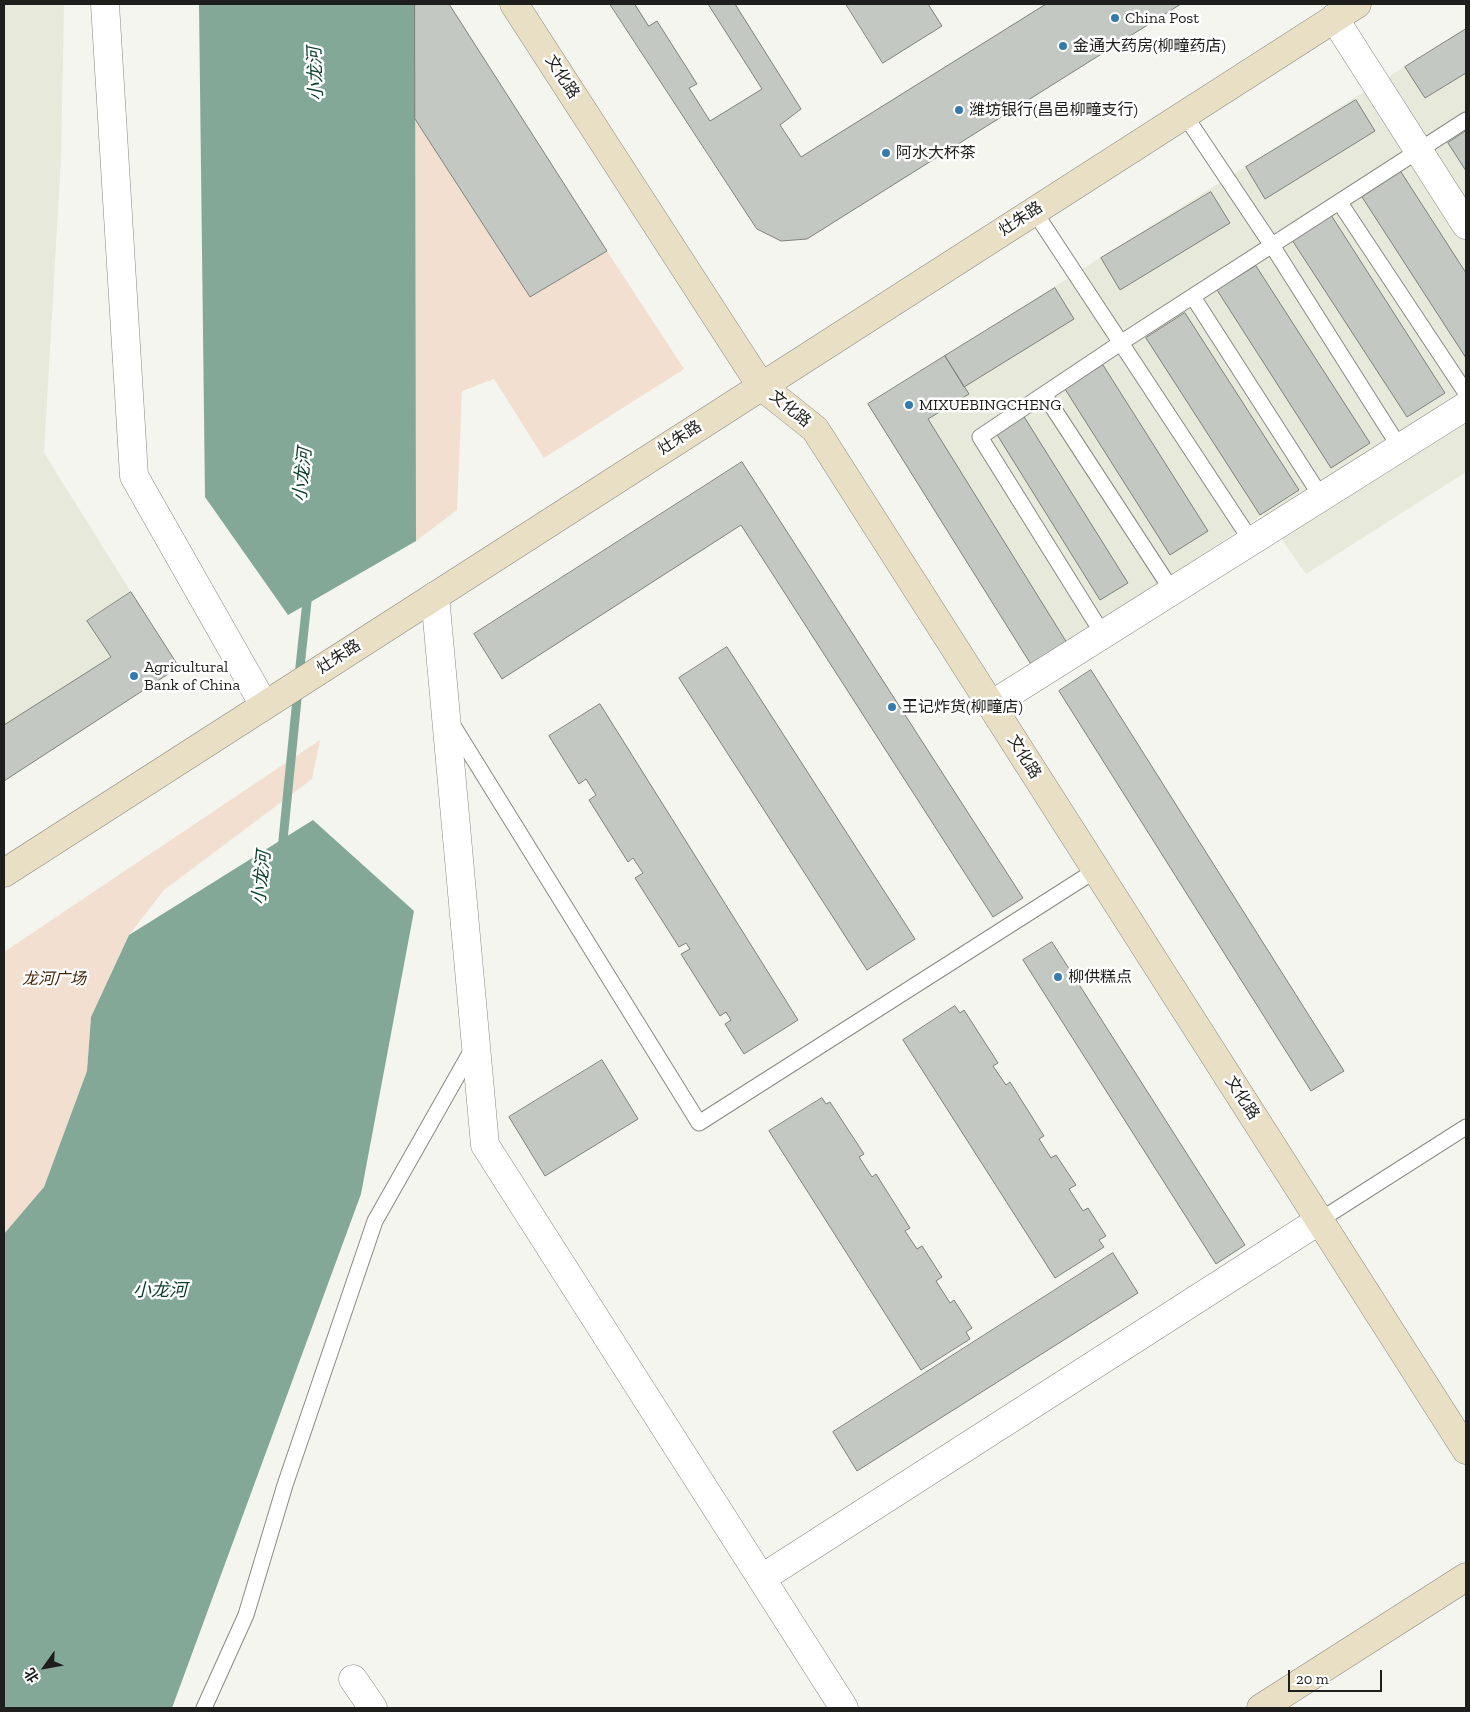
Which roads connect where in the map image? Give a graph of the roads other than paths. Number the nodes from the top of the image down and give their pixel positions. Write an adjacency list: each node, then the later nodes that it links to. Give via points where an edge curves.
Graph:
1 (105, 4): 24 (street, via 134,476)
2 (514, 4): 14 (street, 文化路)
3 (1357, 4): 4 (street, 灶朱路)
4 (1334, 18): 5 (street, 灶朱路); 7 (street)
5 (1184, 114): 9 (street, 灶朱路); 11 (lane)
6 (1466, 120): 7 (lane)
7 (1419, 151): 8 (lane); 10 (street)
8 (1340, 203): 11 (lane); 16 (lane)
9 (1034, 211): 13 (lane); 14 (street, 灶朱路)
10 (1466, 225)
11 (1273, 247): 12 (lane); 18 (lane)
12 (1194, 297): 13 (lane); 19 (lane)
13 (1122, 342): 15 (lane); 20 (lane)
14 (761, 386): 22 (street, 灶朱路); 25 (street, 文化路, via 815,428)
15 (1044, 394): 21 (lane); 23 (lane, via 980,437)
16 (1466, 394)
17 (1466, 406): 18 (street)
18 (1400, 448): 19 (street)
19 (1322, 498): 20 (street)
20 (1252, 542): 21 (street)
21 (1173, 592): 23 (street)
22 (435, 596): 24 (street, 灶朱路); 26 (street)
23 (1104, 636): 25 (street)
24 (264, 705): 28 (street, 灶朱路)
25 (991, 705): 27 (street, 文化路)
26 (445, 714): 27 (lane, via 699,1123); 29 (street)
27 (1096, 870): 31 (street, 文化路)
28 (4, 873)
29 (476, 1044): 34 (street, via 485,1145); 36 (lane, via 375,1221 285,1485 246,1615)
30 (1466, 1127): 31 (lane)
31 (1320, 1220): 32 (street, 文化路); 34 (street)
32 (1466, 1450)
33 (1466, 1577): 39 (street)
34 (762, 1578): 38 (street)
35 (353, 1679): 37 (street)
36 (204, 1708)
37 (373, 1708)
38 (844, 1708)
39 (1261, 1708)

